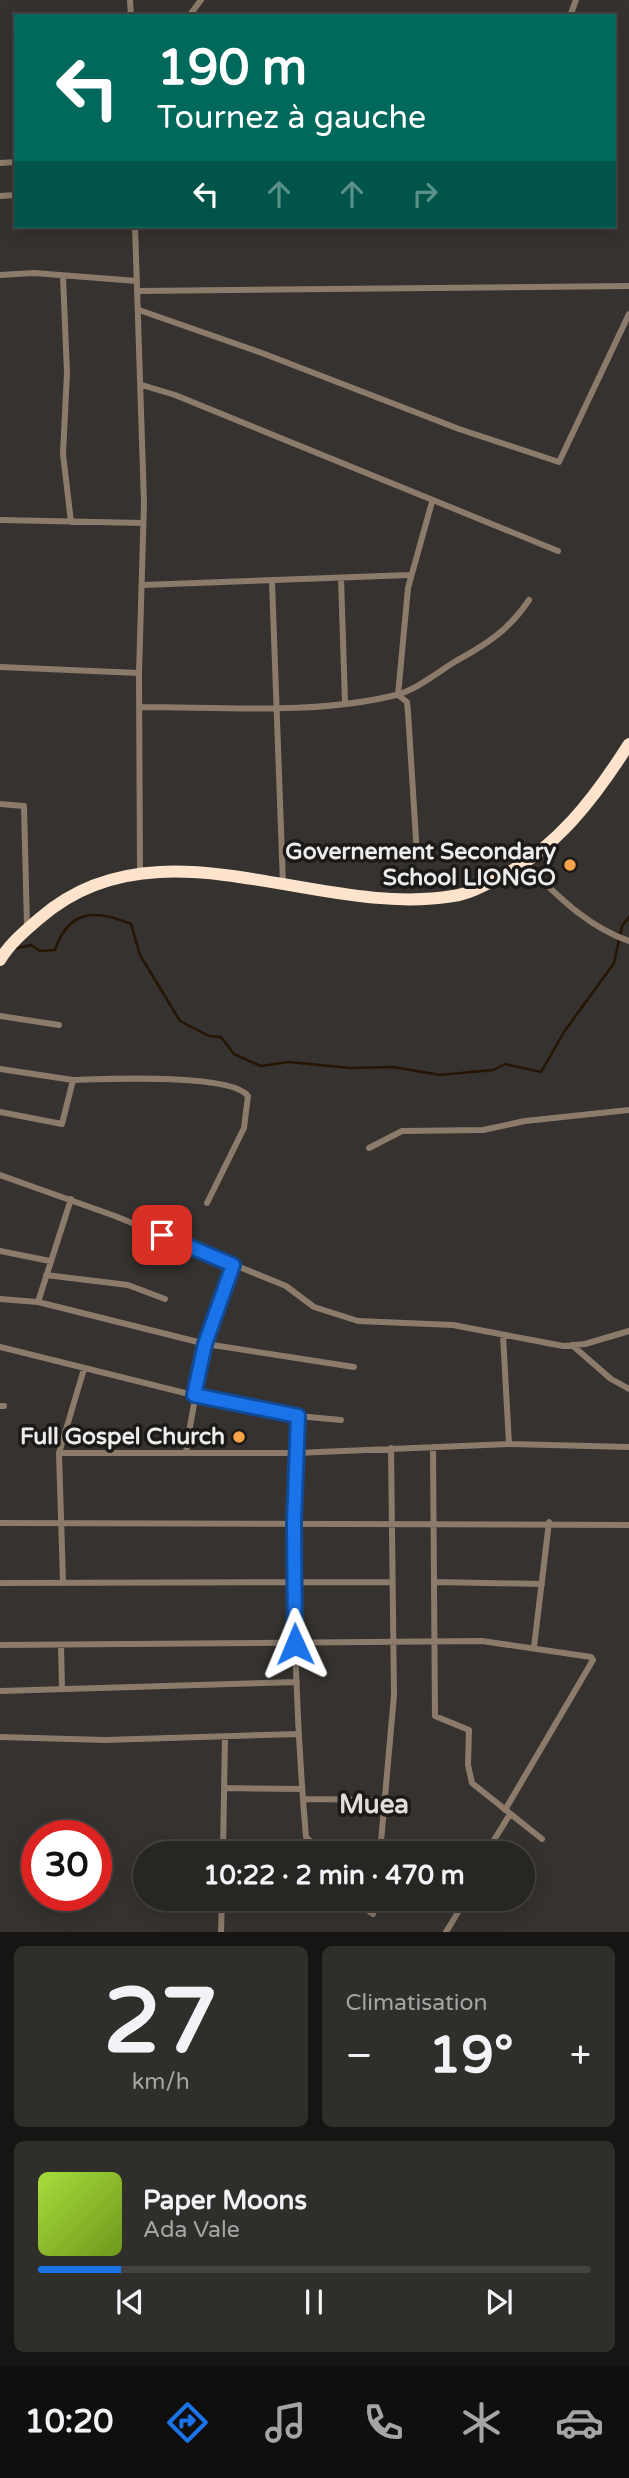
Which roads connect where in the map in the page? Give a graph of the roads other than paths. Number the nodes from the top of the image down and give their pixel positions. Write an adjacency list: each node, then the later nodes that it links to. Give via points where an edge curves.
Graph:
1 (135, 228): 4 (street)
2 (0, 275): 3 (street)
3 (64, 277): 4 (street); 12 (street, via 67,365 63,448)
4 (137, 281): 6 (street)
5 (629, 286): 6 (street)
6 (138, 291): 7 (street)
7 (139, 310): 8 (street, via 559,463); 9 (street)
8 (629, 314)
9 (142, 385): 10 (street); 13 (street)
10 (432, 502): 14 (street); 15 (street)
11 (0, 520): 12 (street)
12 (71, 522): 13 (street)
13 (143, 523): 18 (street)
14 (558, 551)
15 (410, 575): 16 (street); 22 (street)
16 (341, 579): 17 (street); 23 (street)
17 (272, 582): 18 (street); 25 (street)
18 (142, 585): 21 (street)
19 (529, 600): 22 (street, via 497,638)
20 (0, 667): 21 (street)
21 (139, 673): 24 (street)
22 (398, 695): 23 (street); 28 (street, via 407,702)
23 (345, 702): 25 (street)
24 (139, 707): 25 (street); 30 (street)
25 (275, 707): 31 (street)
26 (629, 744): 29 (highway, via 568,829)
27 (0, 804): 32 (street, via 24,806)
28 (417, 855)
29 (525, 864): 31 (highway, via 452,896 388,898); 33 (street, via 586,920)
30 (140, 874): 31 (highway, via 210,874); 32 (highway, via 87,887)
31 (283, 884)
32 (27, 929): 34 (highway)
33 (629, 941)
34 (0, 960)
35 (0, 1016): 36 (street)
36 (59, 1025)
37 (0, 1069): 38 (street)
38 (73, 1080): 40 (street, via 62,1124); 44 (street, via 188,1079 244,1091 248,1096 244,1128)
39 (629, 1110): 41 (street, via 483,1130 402,1131)
40 (0, 1112)
41 (369, 1148)
42 (0, 1175): 43 (street)
43 (71, 1199): 46 (street); 47 (street)
44 (207, 1203)
45 (0, 1251): 46 (street)
46 (50, 1261): 48 (street)
47 (233, 1265): 53 (street, via 286,1286 314,1307 358,1321 447,1324); 54 (street)
48 (46, 1275): 50 (street, via 128,1285); 51 (street)
49 (0, 1299): 51 (street)
50 (165, 1299)
51 (38, 1302): 54 (street)
52 (629, 1331): 55 (street)
53 (503, 1335): 55 (street); 63 (street)
54 (205, 1344): 57 (street); 60 (street)
55 (572, 1345): 59 (street)
56 (0, 1348): 58 (street)
57 (354, 1367)
58 (84, 1369): 60 (street); 67 (street)
59 (629, 1389)
60 (194, 1395): 61 (street); 68 (street)
61 (298, 1416): 62 (street); 69 (street)
62 (341, 1420)
63 (509, 1444): 64 (street); 65 (street)
64 (433, 1447): 66 (street); 75 (street)
65 (629, 1447)
66 (391, 1448): 69 (street); 74 (street)
67 (59, 1452): 68 (street); 70 (street)
68 (186, 1453): 69 (street)
69 (296, 1453): 73 (street)
70 (59, 1521): 72 (street); 73 (street); 77 (street)
71 (549, 1522): 75 (street); 76 (street); 82 (street)
72 (0, 1523)
73 (294, 1523): 74 (street); 81 (street)
74 (391, 1523): 75 (street); 78 (street)
75 (434, 1523): 79 (street)
76 (629, 1525)
77 (63, 1582): 80 (street); 81 (street)
78 (390, 1582): 81 (street); 83 (street)
79 (436, 1582): 82 (street); 84 (street)
80 (0, 1583)
81 (295, 1584): 86 (street)
82 (542, 1584): 88 (street)
83 (392, 1642): 84 (street); 86 (street); 98 (street, via 394,1695)
84 (436, 1642): 88 (street); 99 (street, via 435,1716 468,1730 471,1781)
85 (0, 1644): 87 (street)
86 (295, 1644): 87 (street); 89 (street)
87 (61, 1645): 90 (street)
88 (534, 1647): 99 (street, via 593,1659)
89 (297, 1682): 90 (street); 92 (street)
90 (62, 1689): 91 (street)
91 (0, 1691)
92 (298, 1734): 94 (street); 96 (street)
93 (0, 1737): 94 (street)
94 (225, 1737): 95 (street)
95 (224, 1788): 96 (street); 101 (street)
96 (302, 1789): 97 (street)
97 (303, 1800): 98 (street); 102 (street)
98 (386, 1800): 103 (street)
99 (508, 1812): 100 (street); 104 (street)
100 (542, 1839)
101 (223, 1841)
102 (308, 1841)
103 (381, 1841)
104 (492, 1841)
105 (222, 1911): 107 (street)
106 (459, 1911): 108 (street)
107 (221, 1932)
108 (446, 1932)

